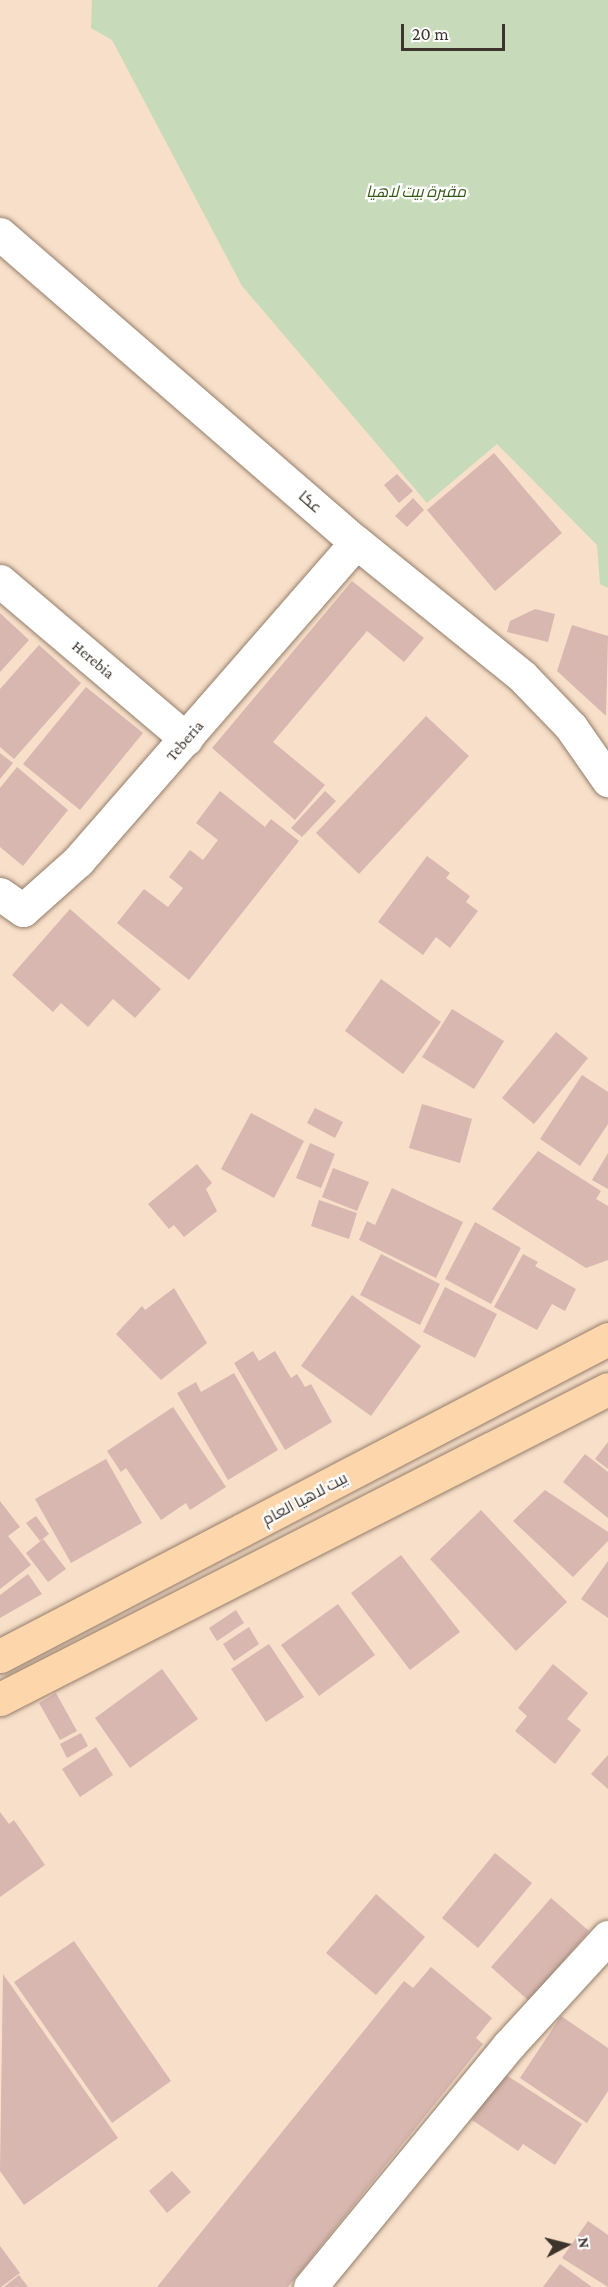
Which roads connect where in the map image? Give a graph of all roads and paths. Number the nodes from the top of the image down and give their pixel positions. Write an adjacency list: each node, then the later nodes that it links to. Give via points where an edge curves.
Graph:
1 (0, 234): 2 (street, عكا)
2 (356, 542): 4 (street, Teberia); 5 (street, عكا, via 522,676 572,727)
3 (0, 581): 4 (street, Herebia)
4 (186, 739): 6 (street, Teberia, via 78,861 23,910)
5 (608, 780)
6 (0, 894)
7 (608, 1339): 9 (main road, بيت لاهيا العام)
8 (608, 1389): 10 (main road)
9 (0, 1656)
10 (0, 1699)
11 (608, 1937): 12 (street, via 508,2046)
12 (310, 2287)

